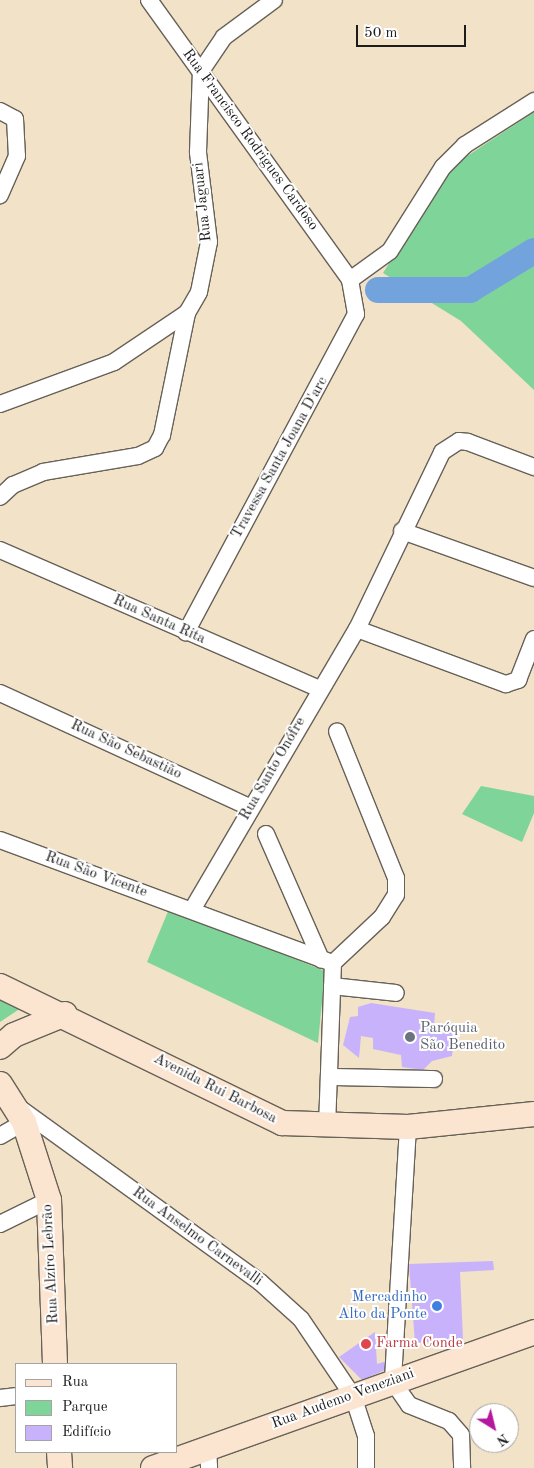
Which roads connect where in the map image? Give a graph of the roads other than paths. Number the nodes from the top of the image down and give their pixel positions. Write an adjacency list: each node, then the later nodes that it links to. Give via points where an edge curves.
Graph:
1 (149, 0): 3 (street, Rua Francisco Rodrigues Cardoso)
2 (274, 0): 3 (street, via 224,37)
3 (201, 71): 7 (street, Rua Francisco Rodrigues Cardoso); 8 (street, Rua Jaguari, via 198,152 209,242 199,292)
4 (534, 100): 7 (street, via 465,145 439,173 390,251)
5 (0, 111): 6 (street, via 15,119 17,156)
6 (0, 195)
7 (350, 280): 16 (street, Travessa Santa Joana D'arc, via 356,314 351,328)
8 (187, 313): 9 (street, Rua Jaguari, via 114,362); 11 (street, via 162,435 155,448 138,456 44,472 13,485)
9 (0, 404)
10 (534, 467): 12 (street, Rua Santo Onófre, via 468,442 450,444)
11 (0, 496)
12 (402, 531): 14 (street); 15 (street, Rua Santo Onófre)
13 (0, 550): 16 (street, Rua Santa Rita)
14 (534, 578)
15 (357, 629): 17 (street, via 498,681 514,682); 18 (street, Rua Santo Onófre)
16 (186, 632): 18 (street, Rua Santa Rita)
17 (534, 639)
18 (319, 689): 21 (street, Rua Santo Onófre)
19 (0, 693): 21 (street, Rua São Sebastião)
20 (337, 731): 25 (street, via 396,878 396,895 382,916)
21 (251, 808): 24 (street, Rua Santo Onófre)
22 (266, 834): 25 (street)
23 (0, 840): 24 (street, Rua São Vicente)
24 (192, 910): 25 (street, Rua São Vicente)
25 (327, 961): 27 (street)
26 (0, 986): 29 (main road, Avenida Rui Barbosa)
27 (332, 986): 28 (street); 31 (street)
28 (396, 992)
29 (65, 1014): 30 (main road, via 14,1035); 36 (main road, Avenida Rui Barbosa, via 282,1123)
30 (0, 1047)
31 (330, 1077): 32 (street); 36 (street)
32 (434, 1080)
33 (0, 1084): 34 (main road, Rua Alzíro Lebrão)
34 (20, 1113): 38 (street); 39 (main road, Rua Alzíro Lebrão); 45 (street, Rua Anselmo Carnevalli, via 260,1282 301,1319)
35 (534, 1114): 37 (main road, Avenida Rui Barbosa)
36 (327, 1127): 37 (main road, Avenida Rui Barbosa)
37 (408, 1127): 43 (street)
38 (0, 1136)
39 (48, 1200): 40 (street); 42 (main road, Rua Alzíro Lebrão)
40 (0, 1224)
41 (534, 1332): 43 (main road, Rua Audemo Veneziani)
42 (55, 1363)
43 (393, 1382): 45 (main road, Rua Audemo Veneziani); 52 (street, via 409,1405 449,1421 461,1435)
44 (15, 1396): 46 (street)
45 (353, 1396): 48 (main road, Rua Audemo Veneziani); 51 (street, Rua Anselmo Carnevalli, via 366,1436)
46 (0, 1398)
47 (59, 1453): 49 (main road)
48 (209, 1458): 50 (main road, Rua Audemo Veneziani)
49 (59, 1468)
50 (153, 1468)
51 (366, 1468)
52 (462, 1468)

